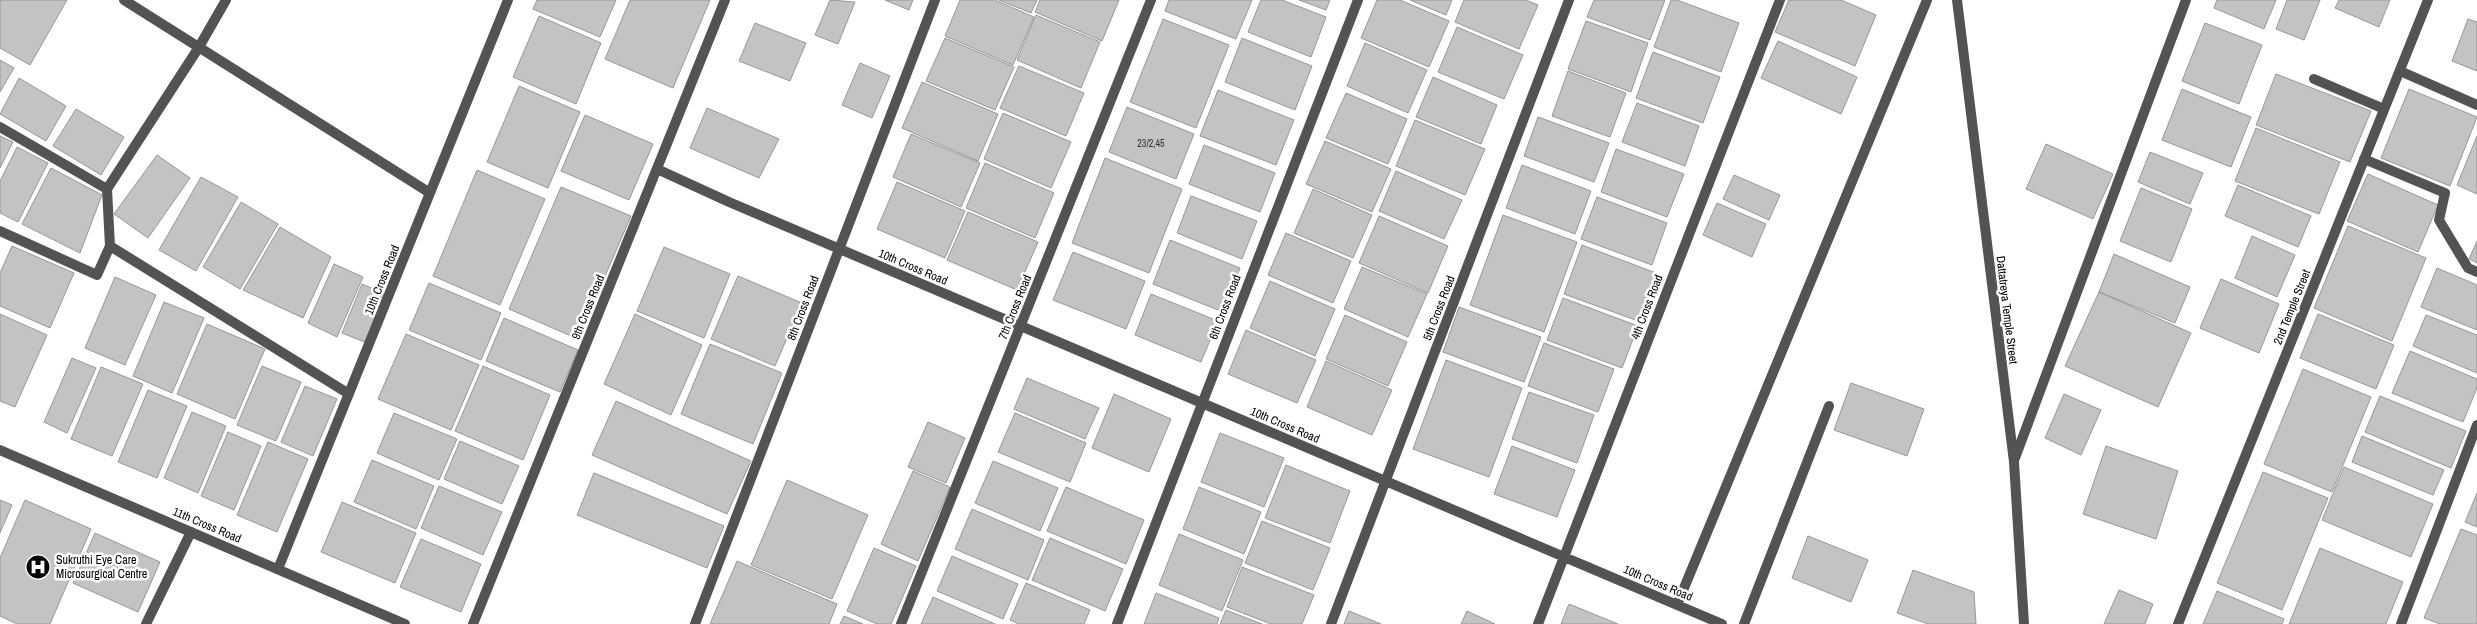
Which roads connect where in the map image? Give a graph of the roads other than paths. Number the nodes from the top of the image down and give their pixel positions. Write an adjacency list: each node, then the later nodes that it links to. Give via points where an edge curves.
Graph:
1 (124, 0): 14 (street)
2 (226, 0): 14 (street)
3 (508, 0): 23 (street, 10th Cross Road)
4 (725, 0): 21 (street, 9th Cross Road)
5 (935, 0): 26 (street, 8th Cross Road)
6 (1151, 0): 28 (street, 7th Cross Road)
7 (1358, 0): 30 (street, 6th Cross Road)
8 (1570, 0): 35 (street, 5th Cross Road)
9 (1780, 0): 37 (street, 4th Cross Road)
10 (1927, 0): 39 (street)
11 (1957, 0): 34 (street, Dattatreya Temple Street)
12 (2186, 0): 34 (street)
13 (2428, 0): 15 (street, 2nd Temple Street)
14 (199, 47): 22 (street); 23 (street)
15 (2400, 71): 17 (street); 18 (street, 2nd Temple Street)
16 (2314, 79): 18 (street)
17 (2477, 105)
18 (2384, 109): 20 (street, 2nd Temple Street)
19 (0, 127): 22 (street)
20 (2364, 159): 27 (street, via 2445,193 2439,220 2468,268); 51 (street, 2nd Temple Street)
21 (657, 169): 26 (street, 10th Cross Road); 42 (street, 9th Cross Road)
22 (107, 189): 25 (street)
23 (430, 193): 29 (street, 10th Cross Road)
24 (0, 231): 25 (street, via 98,275)
25 (110, 246): 29 (street)
26 (839, 249): 28 (street, 10th Cross Road); 43 (street, 8th Cross Road)
27 (2477, 272)
28 (1021, 326): 30 (street, 10th Cross Road); 44 (street, 7th Cross Road)
29 (349, 394): 38 (street, 10th Cross Road)
30 (1202, 403): 35 (street, 10th Cross Road); 45 (street, 6th Cross Road)
31 (1829, 406): 49 (street)
32 (2477, 425): 52 (street)
33 (0, 450): 36 (street, 11th Cross Road)
34 (2014, 462): 50 (street, Dattatreya Temple Street)
35 (1386, 481): 37 (street, 10th Cross Road); 46 (street, 5th Cross Road)
36 (191, 532): 38 (street, 11th Cross Road); 40 (street)
37 (1564, 557): 39 (street, 10th Cross Road); 47 (street, 4th Cross Road)
38 (278, 569): 41 (street, 11th Cross Road)
39 (1677, 605): 48 (street, 10th Cross Road)
40 (146, 624)
41 (405, 624)
42 (474, 624)
43 (695, 624)
44 (901, 624)
45 (1117, 624)
46 (1331, 624)
47 (1538, 624)
48 (1722, 624)
49 (1744, 624)
50 (2024, 624)
51 (2178, 624)
52 (2401, 624)

